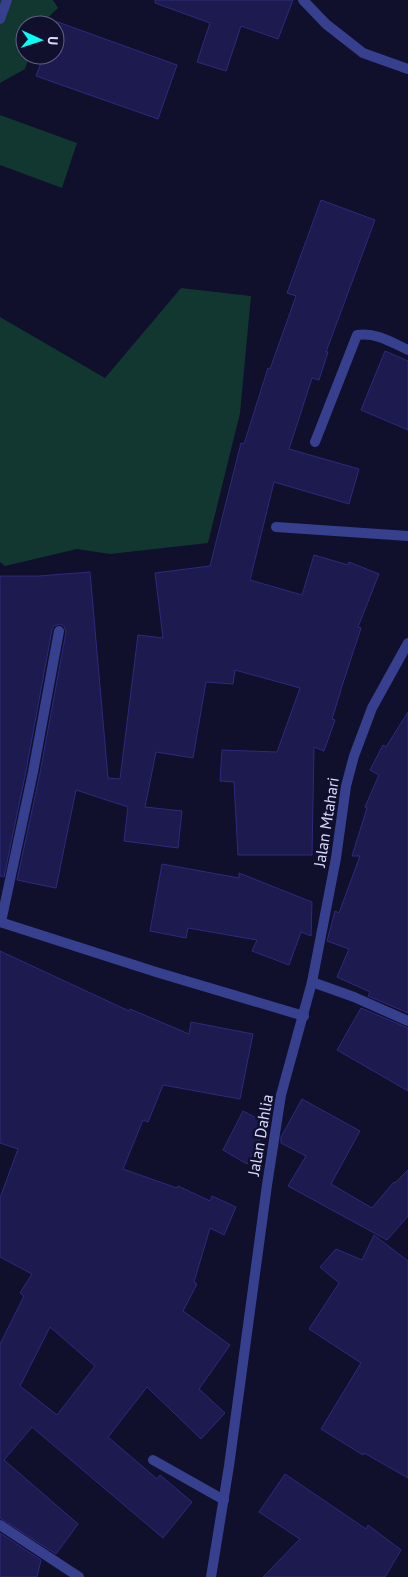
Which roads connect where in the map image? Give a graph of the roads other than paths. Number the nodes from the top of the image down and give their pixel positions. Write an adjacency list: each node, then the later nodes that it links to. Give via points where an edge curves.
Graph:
1 (7, 0): 3 (street)
2 (303, 0): 4 (street, via 326,24 363,53)
3 (0, 19)
4 (408, 69)
5 (408, 350): 6 (street, via 378,336 357,335)
6 (315, 442)
7 (276, 527): 8 (street)
8 (408, 536)
9 (59, 631): 11 (street)
10 (408, 643): 12 (street, Jalan Mtahari, via 372,708 354,756)
11 (0, 922): 13 (street)
12 (312, 982): 13 (street, Jalan Mtahari); 14 (street)
13 (304, 1016): 16 (street, Jalan Dahlia, via 281,1095 275,1131)
14 (408, 1021)
15 (153, 1460): 16 (street)
16 (224, 1500): 19 (street, Jalan Dahlia)
17 (0, 1525): 18 (street)
18 (79, 1577)
19 (211, 1577)

